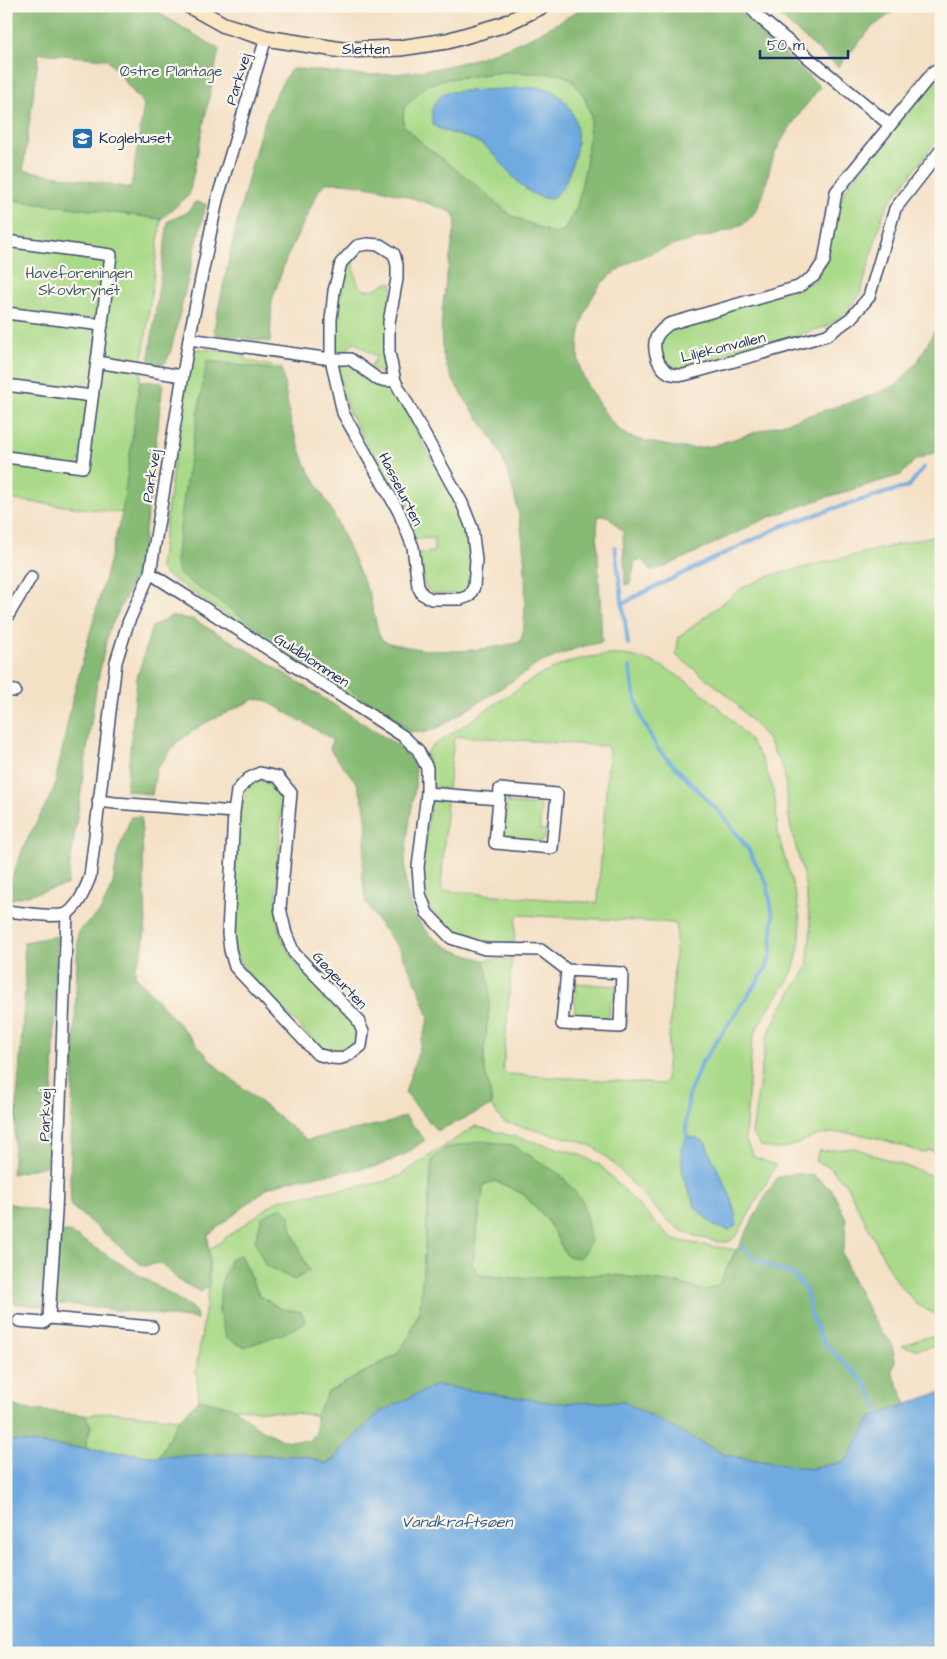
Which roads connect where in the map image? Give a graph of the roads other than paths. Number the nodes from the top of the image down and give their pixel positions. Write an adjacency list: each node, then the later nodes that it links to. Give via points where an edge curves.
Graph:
1 (190, 6): 4 (street, Sletten, via 224,25)
2 (542, 6): 4 (street, Sletten, via 502,25 447,40 400,48 342,50)
3 (749, 6): 6 (street)
4 (266, 38): 11 (street, Parkvej, via 218,200)
5 (941, 69): 6 (street, Liljekonvallen, via 934,72)
6 (890, 125): 7 (street, Liljekonvallen, via 836,192 824,261 814,276 798,287 669,324 656,338 655,349 660,365 670,374 684,375 827,335 851,318 869,296 895,209)
7 (941, 150)
8 (6, 241): 10 (street, via 111,255)
9 (6, 313): 10 (street)
10 (102, 325): 13 (street)
11 (189, 339): 12 (street); 14 (street, Parkvej)
12 (332, 359): 15 (street, via 350,359 379,380); 15 (street, Hasselurten, via 331,320 341,263 357,246 380,245 394,254 397,265 389,322 389,352); 15 (street, Hasselurten, via 344,413 400,512 412,547 422,594 430,598 461,599 469,596 474,587 476,560 472,528 462,503)
13 (97, 362): 14 (street); 17 (street)
14 (182, 376): 19 (street, Parkvej)
15 (395, 381)
16 (6, 386): 17 (street)
17 (92, 396): 18 (street, via 83,467)
18 (6, 457)
19 (150, 573): 22 (street, Guldblommen, via 403,736 418,750 427,768); 24 (street, Parkvej, via 128,623 116,662)
20 (31, 577): 21 (street)
21 (6, 619)
22 (427, 793): 23 (street); 28 (street, Guldblommen, via 418,867 420,894 427,913 451,938 485,949 541,950)
23 (499, 799): 23 (street, via 500,789 557,794 552,848 495,844)
24 (98, 801): 25 (street); 27 (street, Parkvej, via 90,876 81,900)
25 (234, 812): 25 (street, Gøgeurten, via 228,934 236,967 317,1054 333,1059 348,1057 361,1046 363,1032 357,1018 294,953 280,908 291,793 278,777 260,773 248,779 237,791)
26 (6, 911): 27 (street, via 49,916)
27 (67, 914): 29 (street, Parkvej)
28 (566, 970): 28 (street, via 622,973 620,1027 562,1024)
29 (49, 1318): 30 (street, via 42,1323); 31 (street)
30 (19, 1321)
31 (152, 1327)

